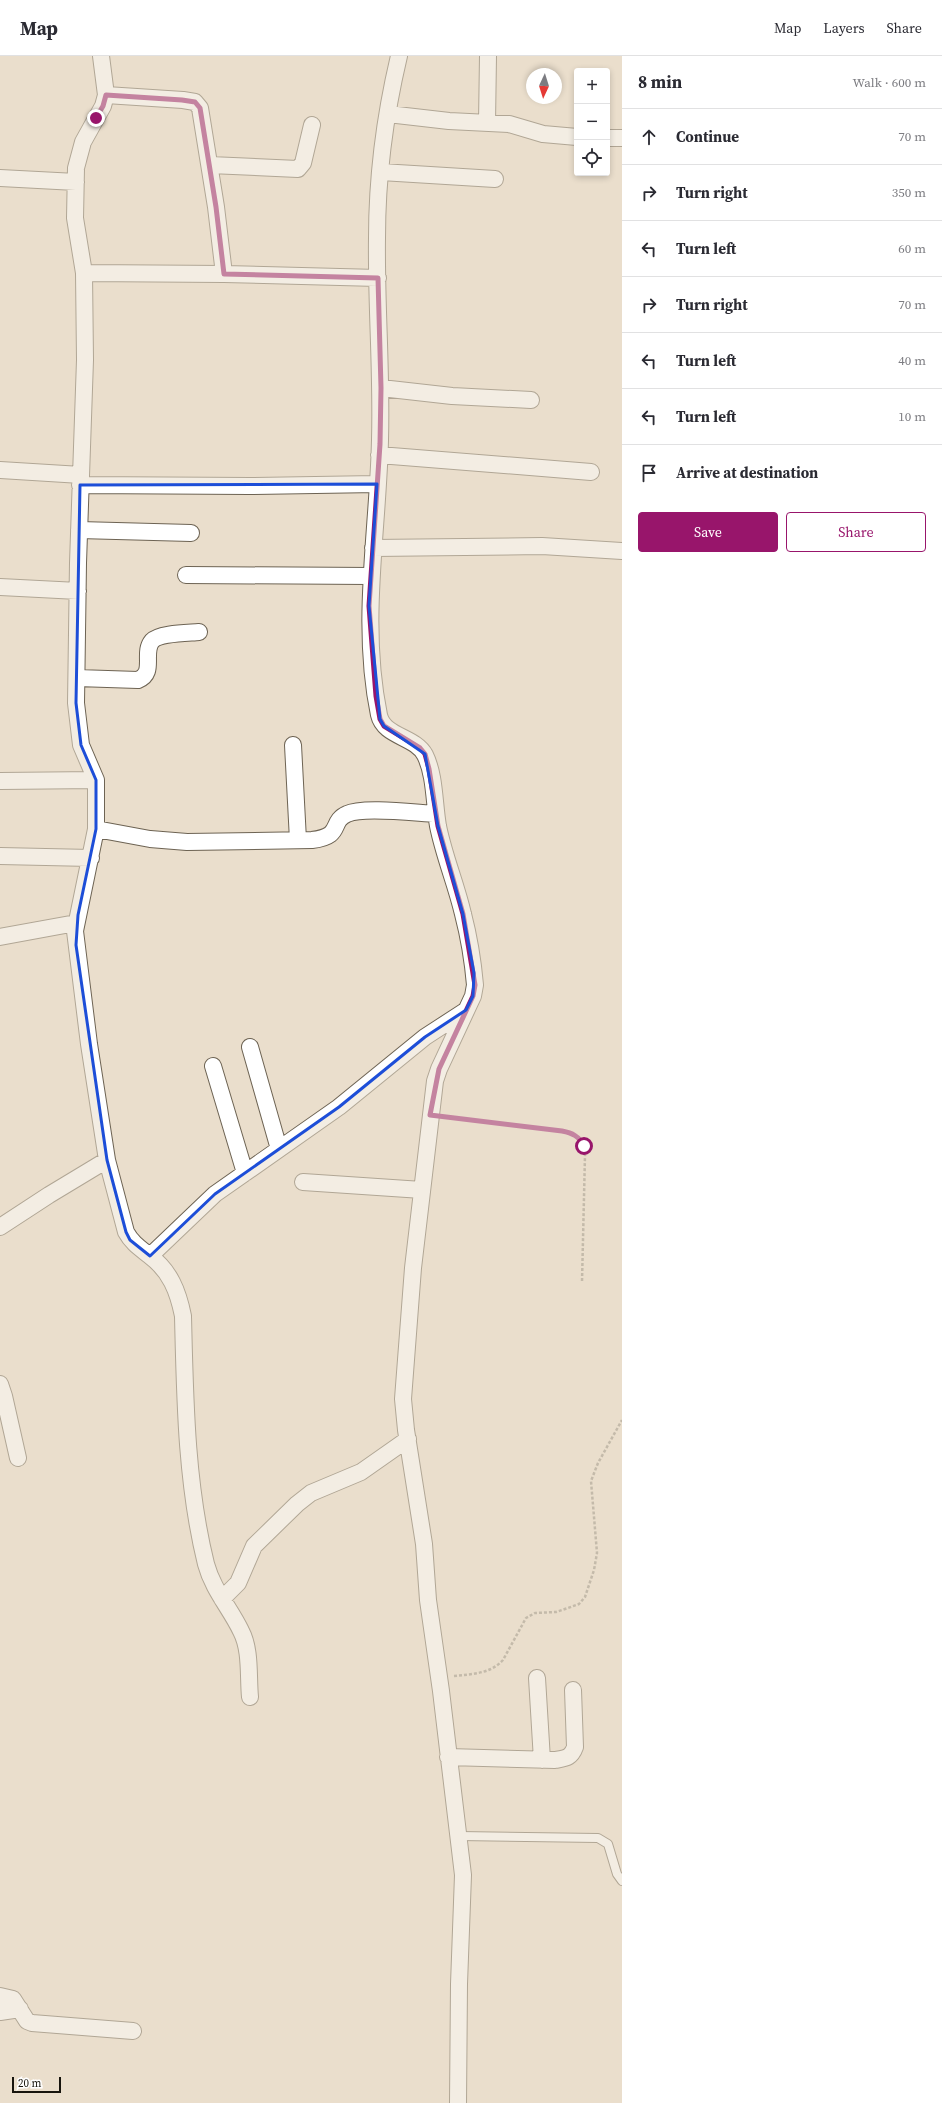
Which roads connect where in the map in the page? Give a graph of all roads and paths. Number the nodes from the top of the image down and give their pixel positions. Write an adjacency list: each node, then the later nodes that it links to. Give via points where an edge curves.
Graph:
1 (101, 56): 4 (street)
2 (399, 56): 5 (street)
3 (488, 56): 6 (street)
4 (106, 95): 11 (street, via 195,102 200,108 203,120); 15 (street, via 79,152)
5 (388, 114): 6 (street); 12 (street)
6 (487, 124): 8 (street, via 509,124 543,134)
7 (312, 125): 11 (street, via 303,164 298,169)
8 (574, 137)
9 (610, 138): 10 (street)
10 (622, 138)
11 (210, 165): 17 (street)
12 (381, 172): 14 (street); 18 (street, via 377,237)
13 (0, 178): 15 (street)
14 (495, 179)
15 (76, 182): 16 (street, via 75,218)
16 (84, 273): 17 (street); 24 (street, via 85,360)
17 (224, 274): 18 (street)
18 (378, 278): 19 (street)
19 (381, 388): 20 (street, via 452,396); 21 (street)
20 (531, 400)
21 (379, 455): 23 (street); 25 (street)
22 (0, 470): 24 (street)
23 (591, 472)
24 (81, 480): 25 (street, via 250,486); 26 (street)
25 (377, 484): 28 (street)
26 (79, 530): 27 (street); 33 (street)
27 (191, 533)
28 (373, 548): 29 (street, via 542,546); 31 (street)
29 (622, 551)
30 (186, 575): 31 (street)
31 (371, 576): 39 (street, via 369,606 380,719 384,726 420,748 425,754)
32 (0, 587): 33 (street)
33 (78, 591): 35 (street)
34 (199, 632): 35 (street, via 160,636 152,641 147,671 144,677 138,680)
35 (76, 678): 37 (street, via 81,745)
36 (293, 745): 41 (street)
37 (96, 780): 38 (street); 40 (street)
38 (0, 781)
39 (436, 814): 41 (street, via 360,811 346,814 340,819 332,834 325,838); 46 (street, via 463,914 474,973 475,985)
40 (96, 830): 41 (street, via 187,842); 43 (street)
41 (298, 840)
42 (0, 856): 43 (street)
43 (91, 858): 44 (street)
44 (76, 924): 45 (street); 51 (street, via 76,945)
45 (0, 937)
46 (466, 1010): 49 (street, via 439,1069); 50 (street, via 425,1038 339,1107)
47 (250, 1047): 50 (street)
48 (213, 1066): 52 (street)
49 (430, 1115): 54 (street); 57 (path, via 562,1131 574,1134 580,1139 585,1155)
50 (279, 1149): 52 (street)
51 (107, 1160): 55 (street); 56 (street, via 126,1232 130,1240)
52 (245, 1173): 56 (street, via 215,1194)
53 (303, 1182): 54 (street)
54 (422, 1190): 60 (street, via 404,1371 403,1399)
55 (0, 1227)
56 (150, 1256): 62 (street, via 168,1274 179,1296 183,1316 189,1464 206,1564 213,1585)
57 (582, 1282)
58 (0, 1384): 61 (street)
59 (622, 1420): 63 (path, via 591,1481 596,1553 594,1570 585,1597 579,1604 568,1608 556,1612 535,1613 526,1618 503,1660 488,1672)
60 (408, 1439): 62 (street, via 367,1468 312,1493 297,1504 254,1546 238,1583); 63 (street, via 424,1544 428,1600)
61 (18, 1458)
62 (222, 1599): 66 (street, via 242,1632 246,1644)
63 (439, 1678): 67 (street)
64 (537, 1678): 68 (street)
65 (573, 1690): 68 (street, via 575,1747 572,1754 568,1758)
66 (250, 1697)
67 (448, 1757): 68 (street); 69 (street)
68 (542, 1760)
69 (459, 1836): 70 (lane, via 598,1838 608,1844 617,1874); 75 (street, via 464,1891 459,1984)
70 (622, 1881)
71 (0, 1996): 72 (street, via 13,1999)
72 (20, 2009): 73 (street); 74 (street, via 27,2021 32,2023)
73 (0, 2012)
74 (133, 2031)
75 (458, 2103)

